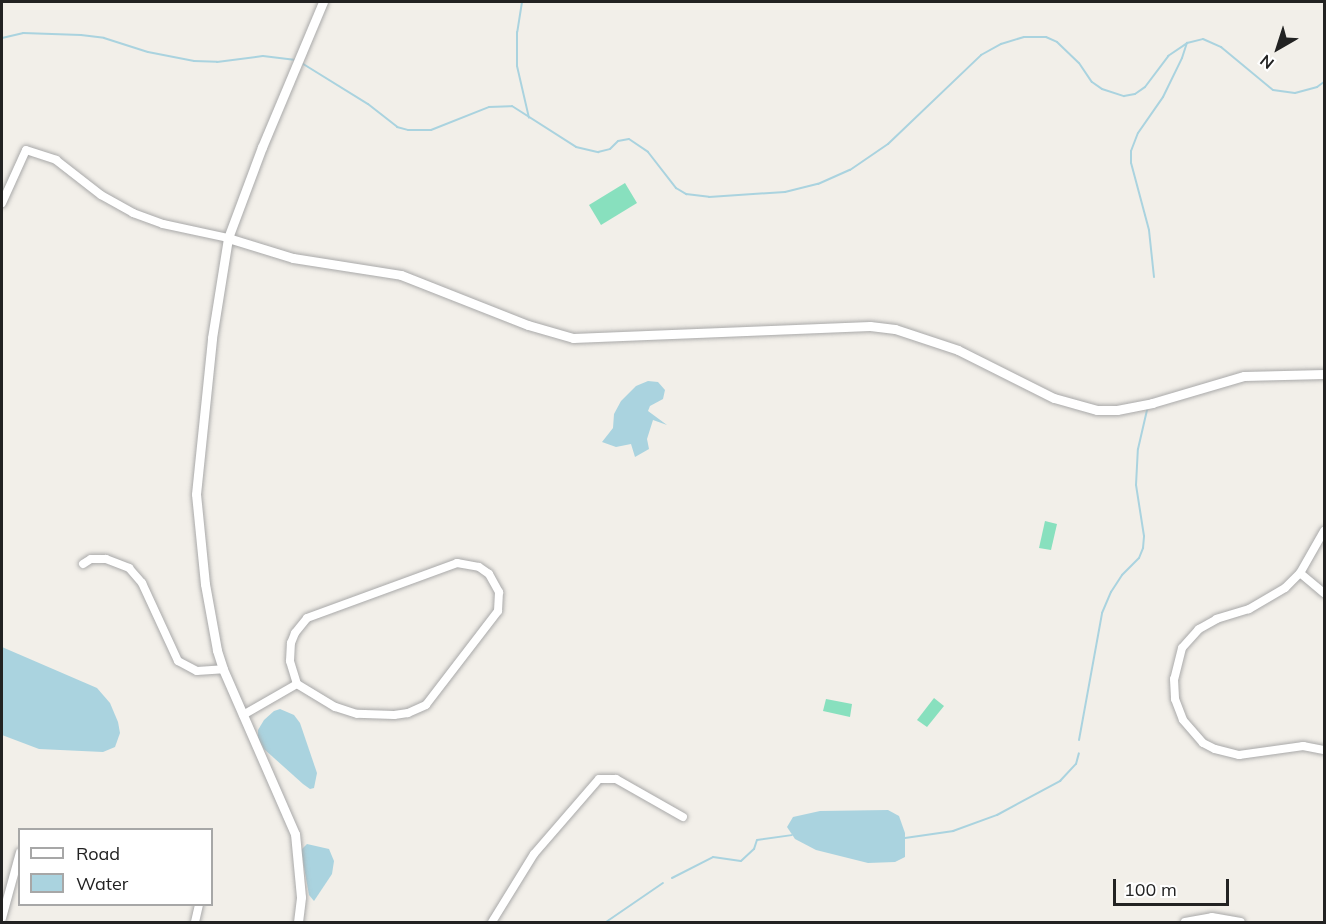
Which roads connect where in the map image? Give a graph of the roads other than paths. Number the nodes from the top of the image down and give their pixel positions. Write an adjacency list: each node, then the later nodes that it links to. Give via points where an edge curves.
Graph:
1 (323, 2): 3 (street)
2 (2, 203): 3 (street, via 27,150 56,160 101,195 133,213 163,224)
3 (228, 238): 4 (street, via 293,258 401,275 528,325 573,338 870,326 895,329 958,350 1054,398 1097,410 1148,404 1244,376); 9 (street, via 212,338 196,494 205,585)
4 (1324, 374)
5 (1324, 531): 7 (street)
6 (83, 564): 9 (street, via 106,559 129,568 142,583 178,661 197,671)
7 (1300, 573): 8 (street); 12 (street, via 1268,600 1199,629 1178,658 1174,689 1183,720 1203,743 1215,749 1239,755 1295,747)
8 (1324, 594)
9 (223, 669): 11 (street)
10 (297, 684): 10 (street, via 290,661 291,644 300,625 316,613 457,563 479,567 496,583 500,601 494,620 435,697 419,709 394,715 357,714 335,707); 11 (street)
11 (243, 715): 18 (street, via 295,834 301,897)
12 (1324, 750)
13 (683, 817): 19 (street, via 616,779 599,779 534,854)
14 (18, 859): 16 (street)
15 (199, 906): 17 (street)
16 (2, 918)
17 (195, 922)
18 (297, 922)
19 (492, 922)
20 (1185, 922): 21 (street, via 1212,917)
21 (1241, 922)

